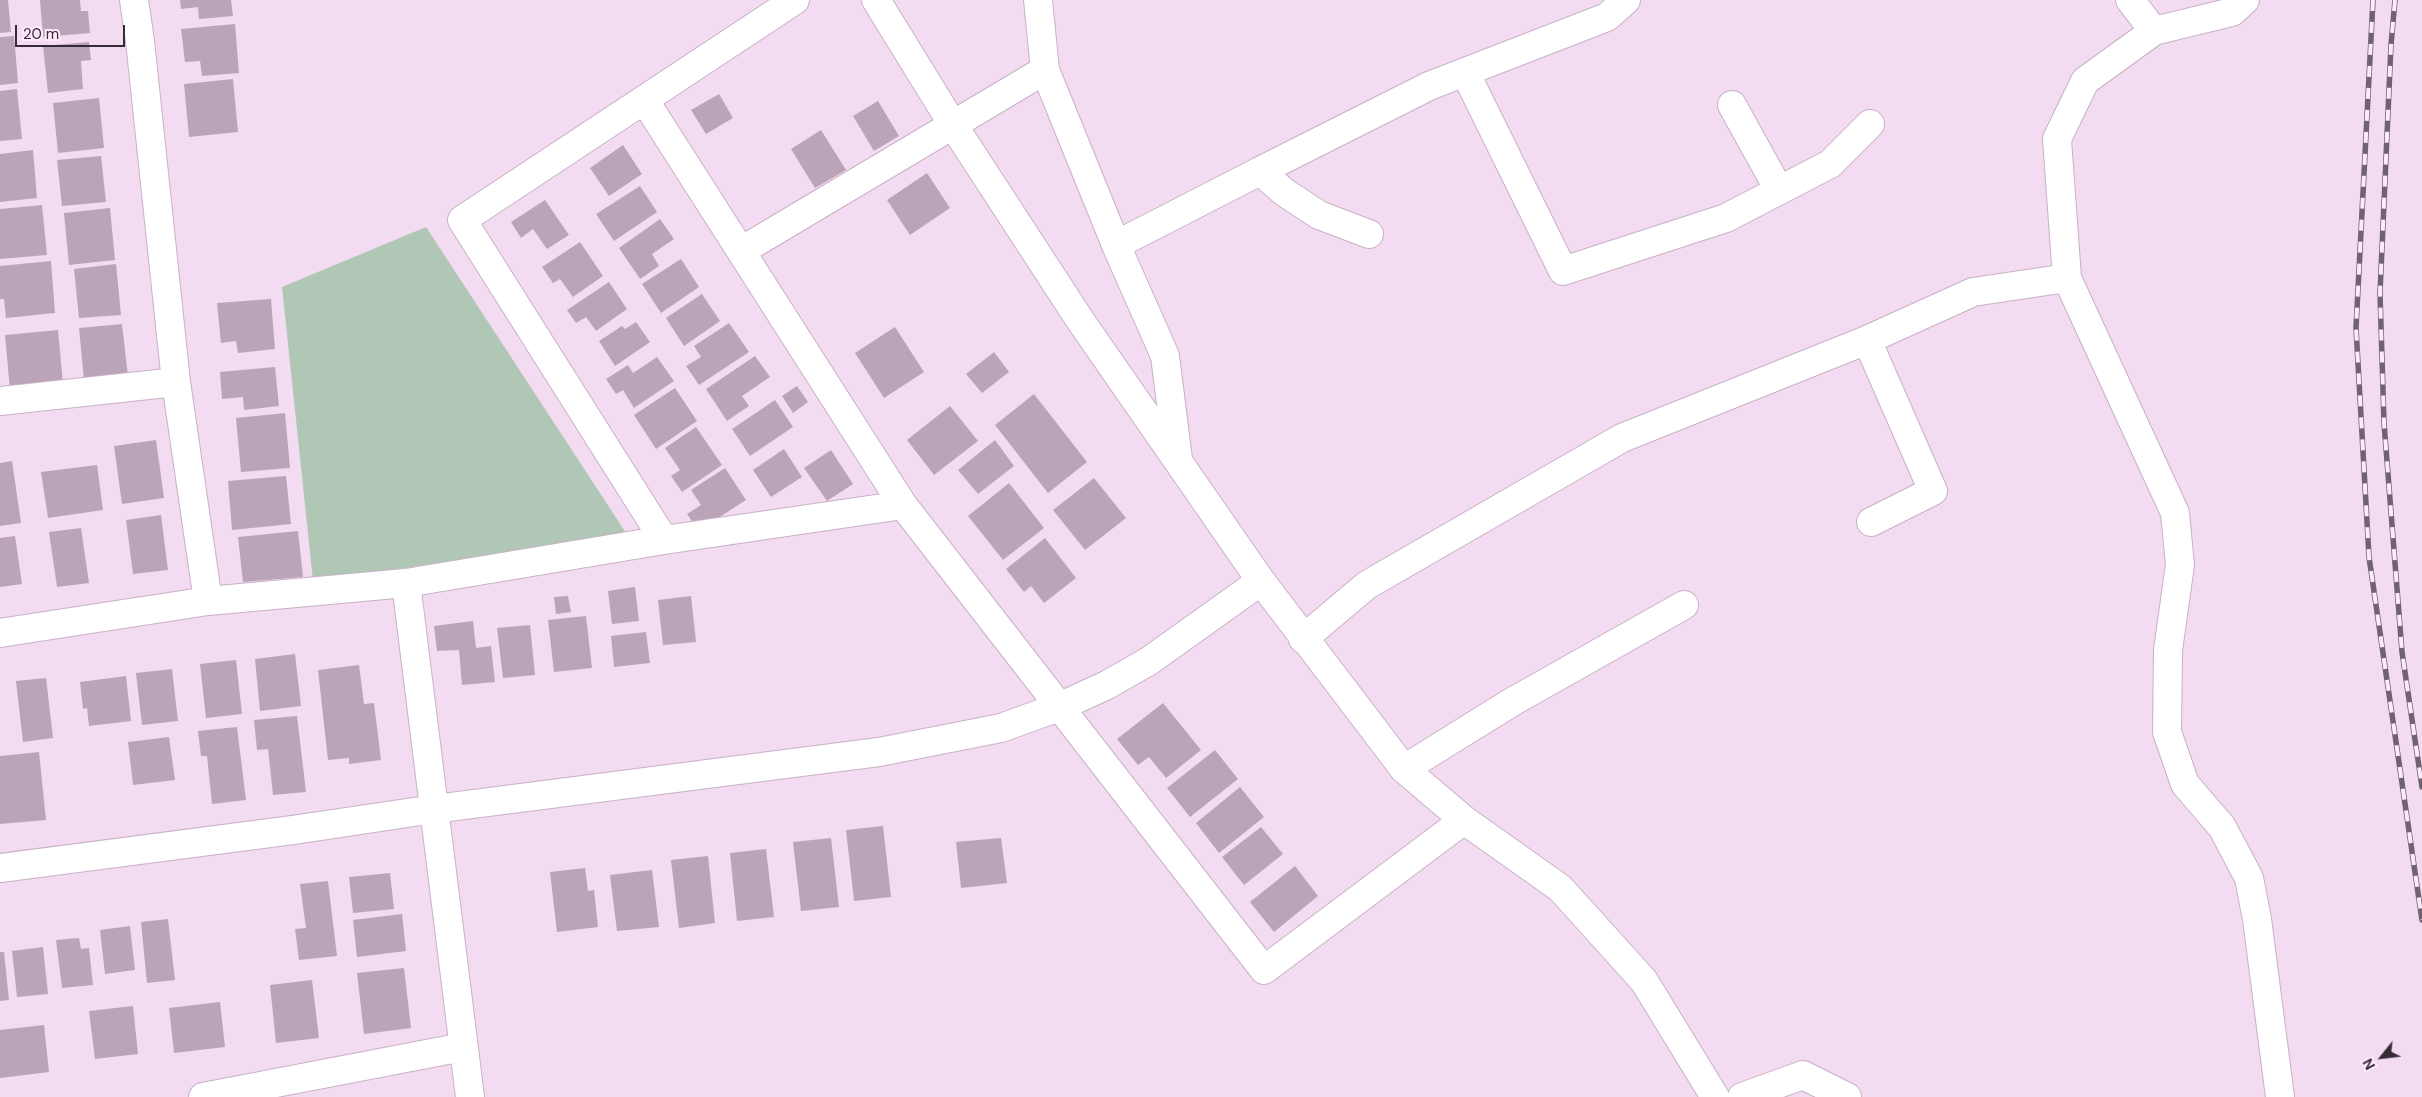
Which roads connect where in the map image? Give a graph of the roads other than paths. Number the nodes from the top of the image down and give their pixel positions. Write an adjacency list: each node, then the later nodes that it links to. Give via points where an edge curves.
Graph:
1 (134, 0): 22 (street)
2 (795, 0): 11 (street)
3 (876, 0): 14 (street)
4 (1038, 0): 9 (street)
5 (1626, 0): 10 (street, via 1607,17)
6 (2130, 0): 8 (street)
7 (2245, 0): 8 (street, via 2232,12)
8 (2154, 31): 20 (street, via 2085,80 2057,139)
9 (1045, 70): 14 (street); 18 (street)
10 (1465, 72): 15 (street, via 1429,86); 16 (street, via 1563,271 1726,218)
11 (645, 101): 19 (street); 27 (street, via 462,220)
12 (1732, 105): 16 (street)
13 (1870, 124): 16 (street, via 1830,164)
14 (953, 125): 19 (street); 24 (street, via 1080,320)
15 (1260, 171): 17 (street, via 1319,215); 18 (street)
16 (1780, 190)
17 (1369, 234)
18 (1116, 245): 24 (street, via 1165,356)
19 (741, 251): 25 (street)
20 (2067, 278): 21 (street, via 1973,292); 45 (street, via 2175,513 2180,565 2168,650 2167,732 2185,784 2222,827 2249,878)
21 (1867, 340): 26 (street, via 1933,491); 33 (street, via 1622,438 1367,585)
22 (176, 382): 23 (street); 30 (street)
23 (0, 401)
24 (1178, 459): 28 (street)
25 (903, 505): 27 (street); 34 (street)
26 (1871, 522)
27 (664, 540): 29 (street)
28 (1261, 581): 33 (street); 34 (street, via 1149,661)
29 (406, 583): 30 (street); 36 (street)
30 (208, 601): 32 (street)
31 (1684, 605): 35 (street, via 1512,702)
32 (0, 633)
33 (1303, 639): 35 (street)
34 (1059, 707): 36 (street, via 1002,728 879,752); 37 (street, via 1264,970)
35 (1404, 770): 37 (street)
36 (434, 809): 38 (street); 39 (street)
37 (1464, 820): 42 (street, via 1560,888 1644,981)
38 (0, 868)
39 (463, 1046): 40 (street); 41 (street)
40 (208, 1097)
41 (470, 1097)
42 (1715, 1097)
43 (1742, 1097): 44 (street, via 1802,1075)
44 (1847, 1097)
45 (2280, 1097)

